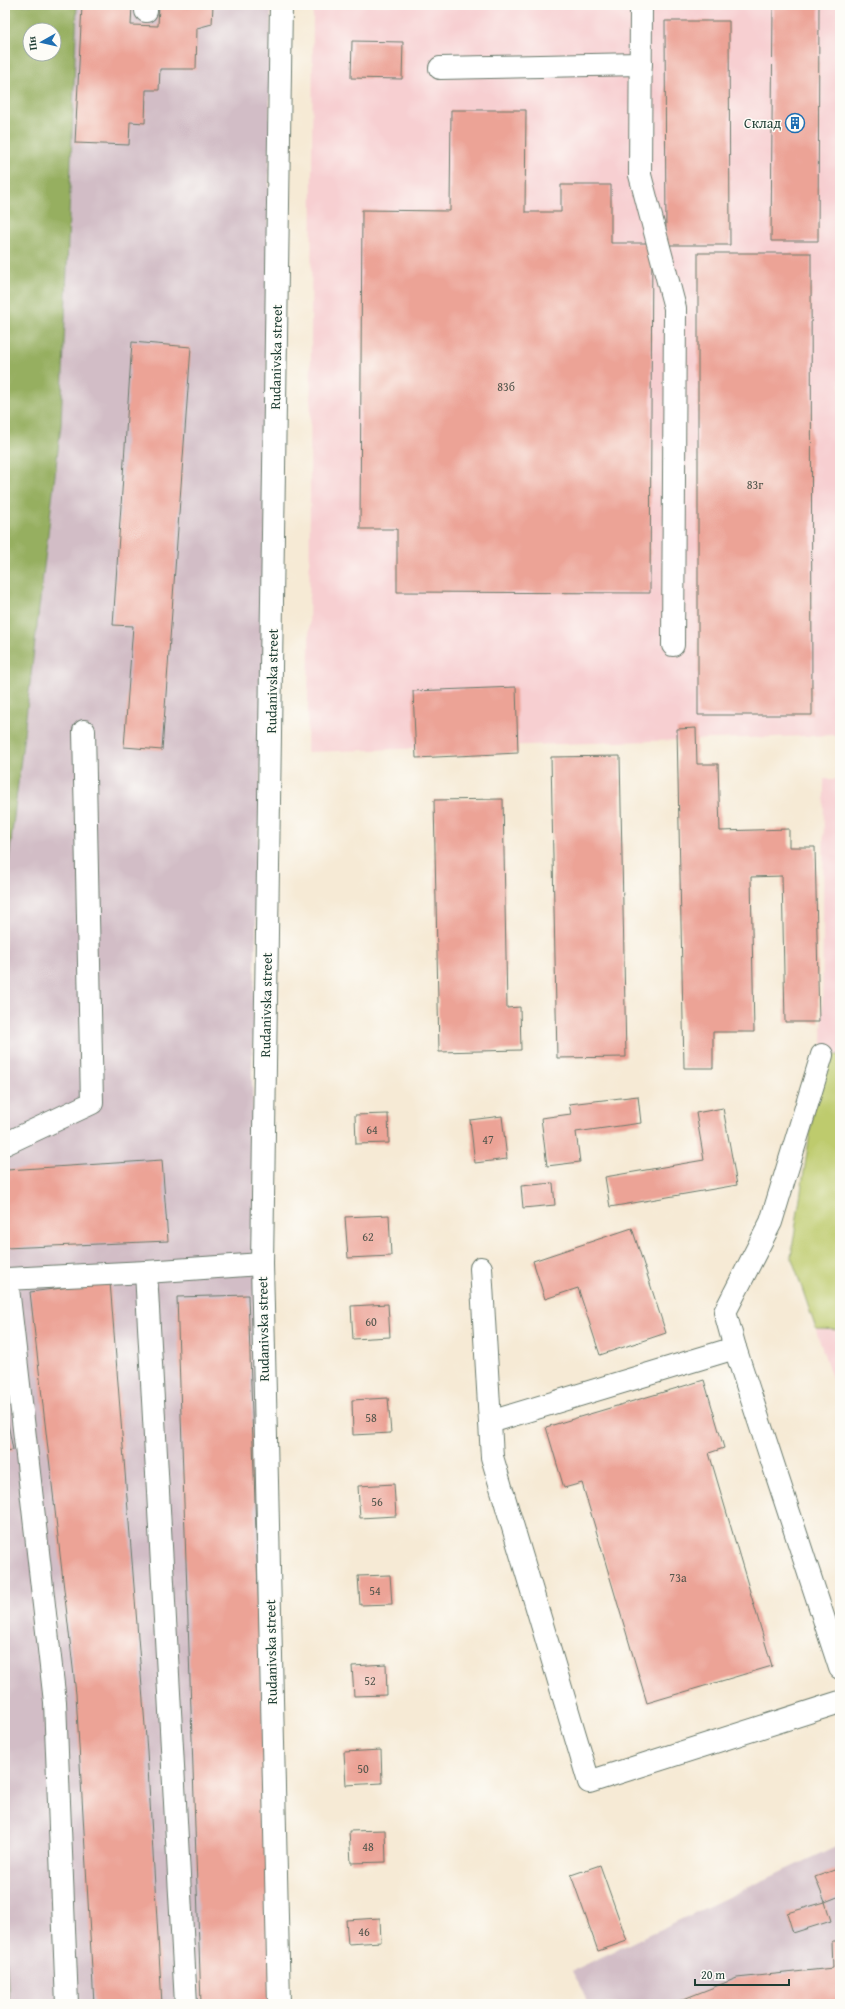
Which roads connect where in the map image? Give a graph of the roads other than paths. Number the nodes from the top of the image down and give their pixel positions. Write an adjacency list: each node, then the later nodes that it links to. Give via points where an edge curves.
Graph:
1 (641, 5): 3 (street)
2 (278, 8): 9 (street, Rudanivska street)
3 (641, 64): 4 (street); 5 (street, via 640,175 675,308)
4 (440, 68)
5 (673, 645)
6 (84, 731): 8 (street, via 92,1102)
7 (822, 1055): 13 (street, via 771,1222 725,1312)
8 (5, 1144)
9 (262, 1264): 11 (street); 19 (street, Rudanivska street)
10 (481, 1268): 14 (street)
11 (146, 1272): 12 (street); 18 (street)
12 (6, 1279): 17 (street, via 55,1702)
13 (735, 1348): 14 (street); 15 (street)
14 (490, 1422): 16 (street, via 492,1456 589,1782)
15 (840, 1668)
16 (840, 1702)
17 (67, 2004)
18 (186, 2004)
19 (280, 2004)

